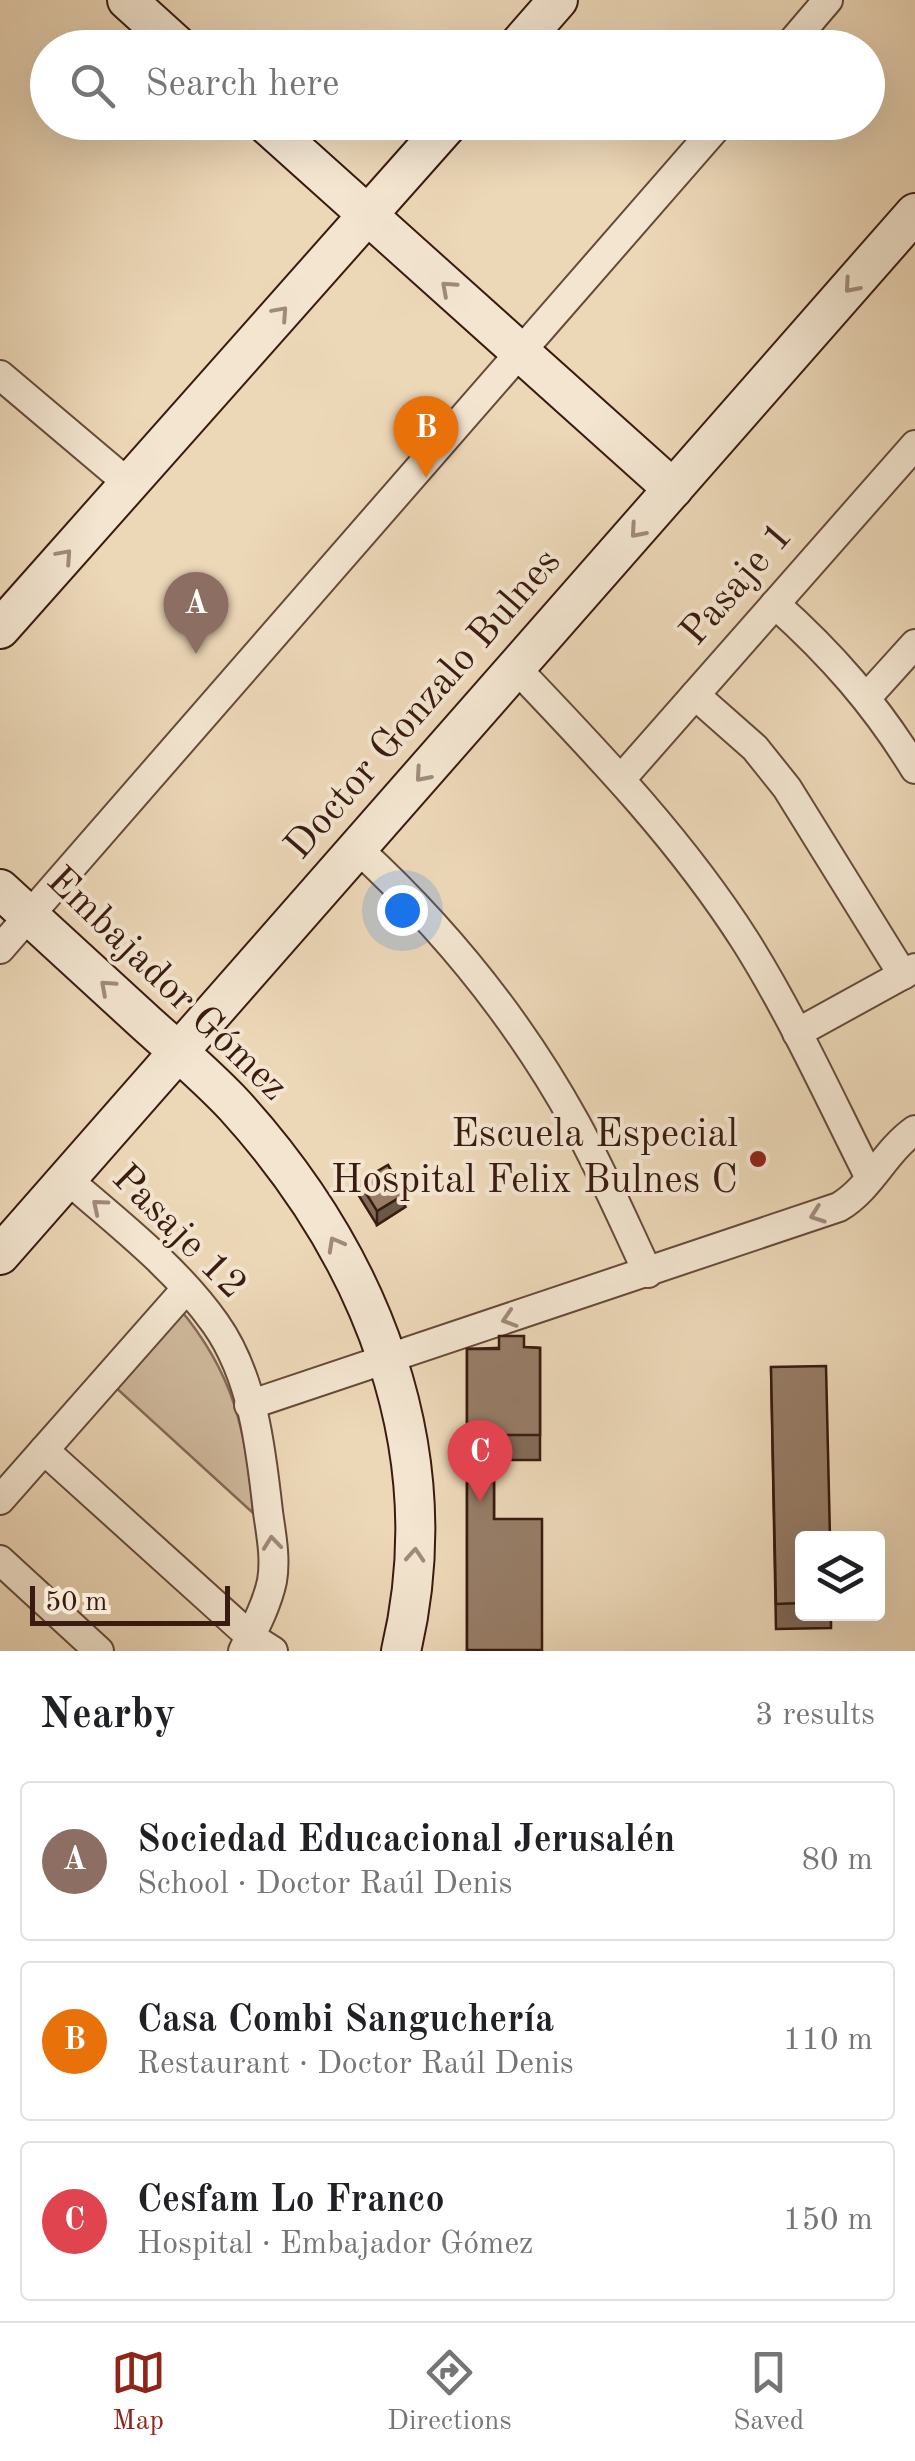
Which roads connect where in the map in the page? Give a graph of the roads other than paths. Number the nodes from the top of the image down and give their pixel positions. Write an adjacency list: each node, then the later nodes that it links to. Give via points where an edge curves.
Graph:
1 (127, 0): 4 (street)
2 (558, 0): 5 (street)
3 (828, 0): 6 (street)
4 (160, 30)
5 (532, 30)
6 (802, 30)
7 (284, 140): 11 (street)
8 (434, 140): 11 (street)
9 (706, 140): 12 (street)
10 (915, 213): 16 (street, Doctor Gonzalo Bulnes, one-way to 16)
11 (368, 215): 12 (street, one-way to 11); 15 (street, one-way to 11)
12 (520, 354): 16 (street); 27 (street)
13 (0, 375): 15 (street)
14 (915, 445): 17 (street, Pasaje 1)
15 (129, 484): 18 (street, one-way to 15)
16 (674, 489): 20 (street, Doctor Gonzalo Bulnes, one-way to 20)
17 (775, 604): 21 (street, Pasaje 1); 22 (street)
18 (6, 612)
19 (915, 644): 22 (street)
20 (516, 668): 24 (street); 25 (street, Doctor Gonzalo Bulnes, one-way to 25)
21 (695, 695): 24 (street, Pasaje 1); 29 (street, via 770,765)
22 (867, 698): 23 (street)
23 (915, 769)
24 (622, 778): 30 (street, via 717,899)
25 (358, 849): 31 (street, Doctor Gonzalo Bulnes); 36 (street, via 438,929 510,1020 575,1122)
26 (0, 889): 27 (street, Embajador Gómez)
27 (29, 916): 28 (street); 31 (street, Embajador Gómez, one-way to 27)
28 (0, 949)
29 (909, 972): 30 (street)
30 (797, 1032): 33 (street)
31 (179, 1053): 34 (street, Doctor Gonzalo Bulnes); 38 (street, Embajador Gómez, one-way to 31, via 348,1267 310,1201 241,1114)
32 (915, 1130): 33 (street)
33 (870, 1178): 36 (street, one-way to 36, via 840,1207)
34 (68, 1179): 35 (street, Doctor Gonzalo Bulnes); 37 (street, Pasaje 12, one-way to 34)
35 (0, 1256)
36 (648, 1273): 38 (street, one-way to 38)
37 (186, 1289): 39 (street, Pasaje 12, via 223,1335); 40 (street)
38 (386, 1359): 39 (street); 45 (street, Embajador Gómez, one-way to 38, via 415,1564 416,1497 406,1422)
39 (250, 1405): 43 (street, Pasaje 12, one-way to 39, via 273,1556)
40 (44, 1450): 41 (street); 43 (street)
41 (0, 1500)
42 (0, 1560): 44 (street)
43 (255, 1646)
44 (99, 1651)
45 (401, 1651)

